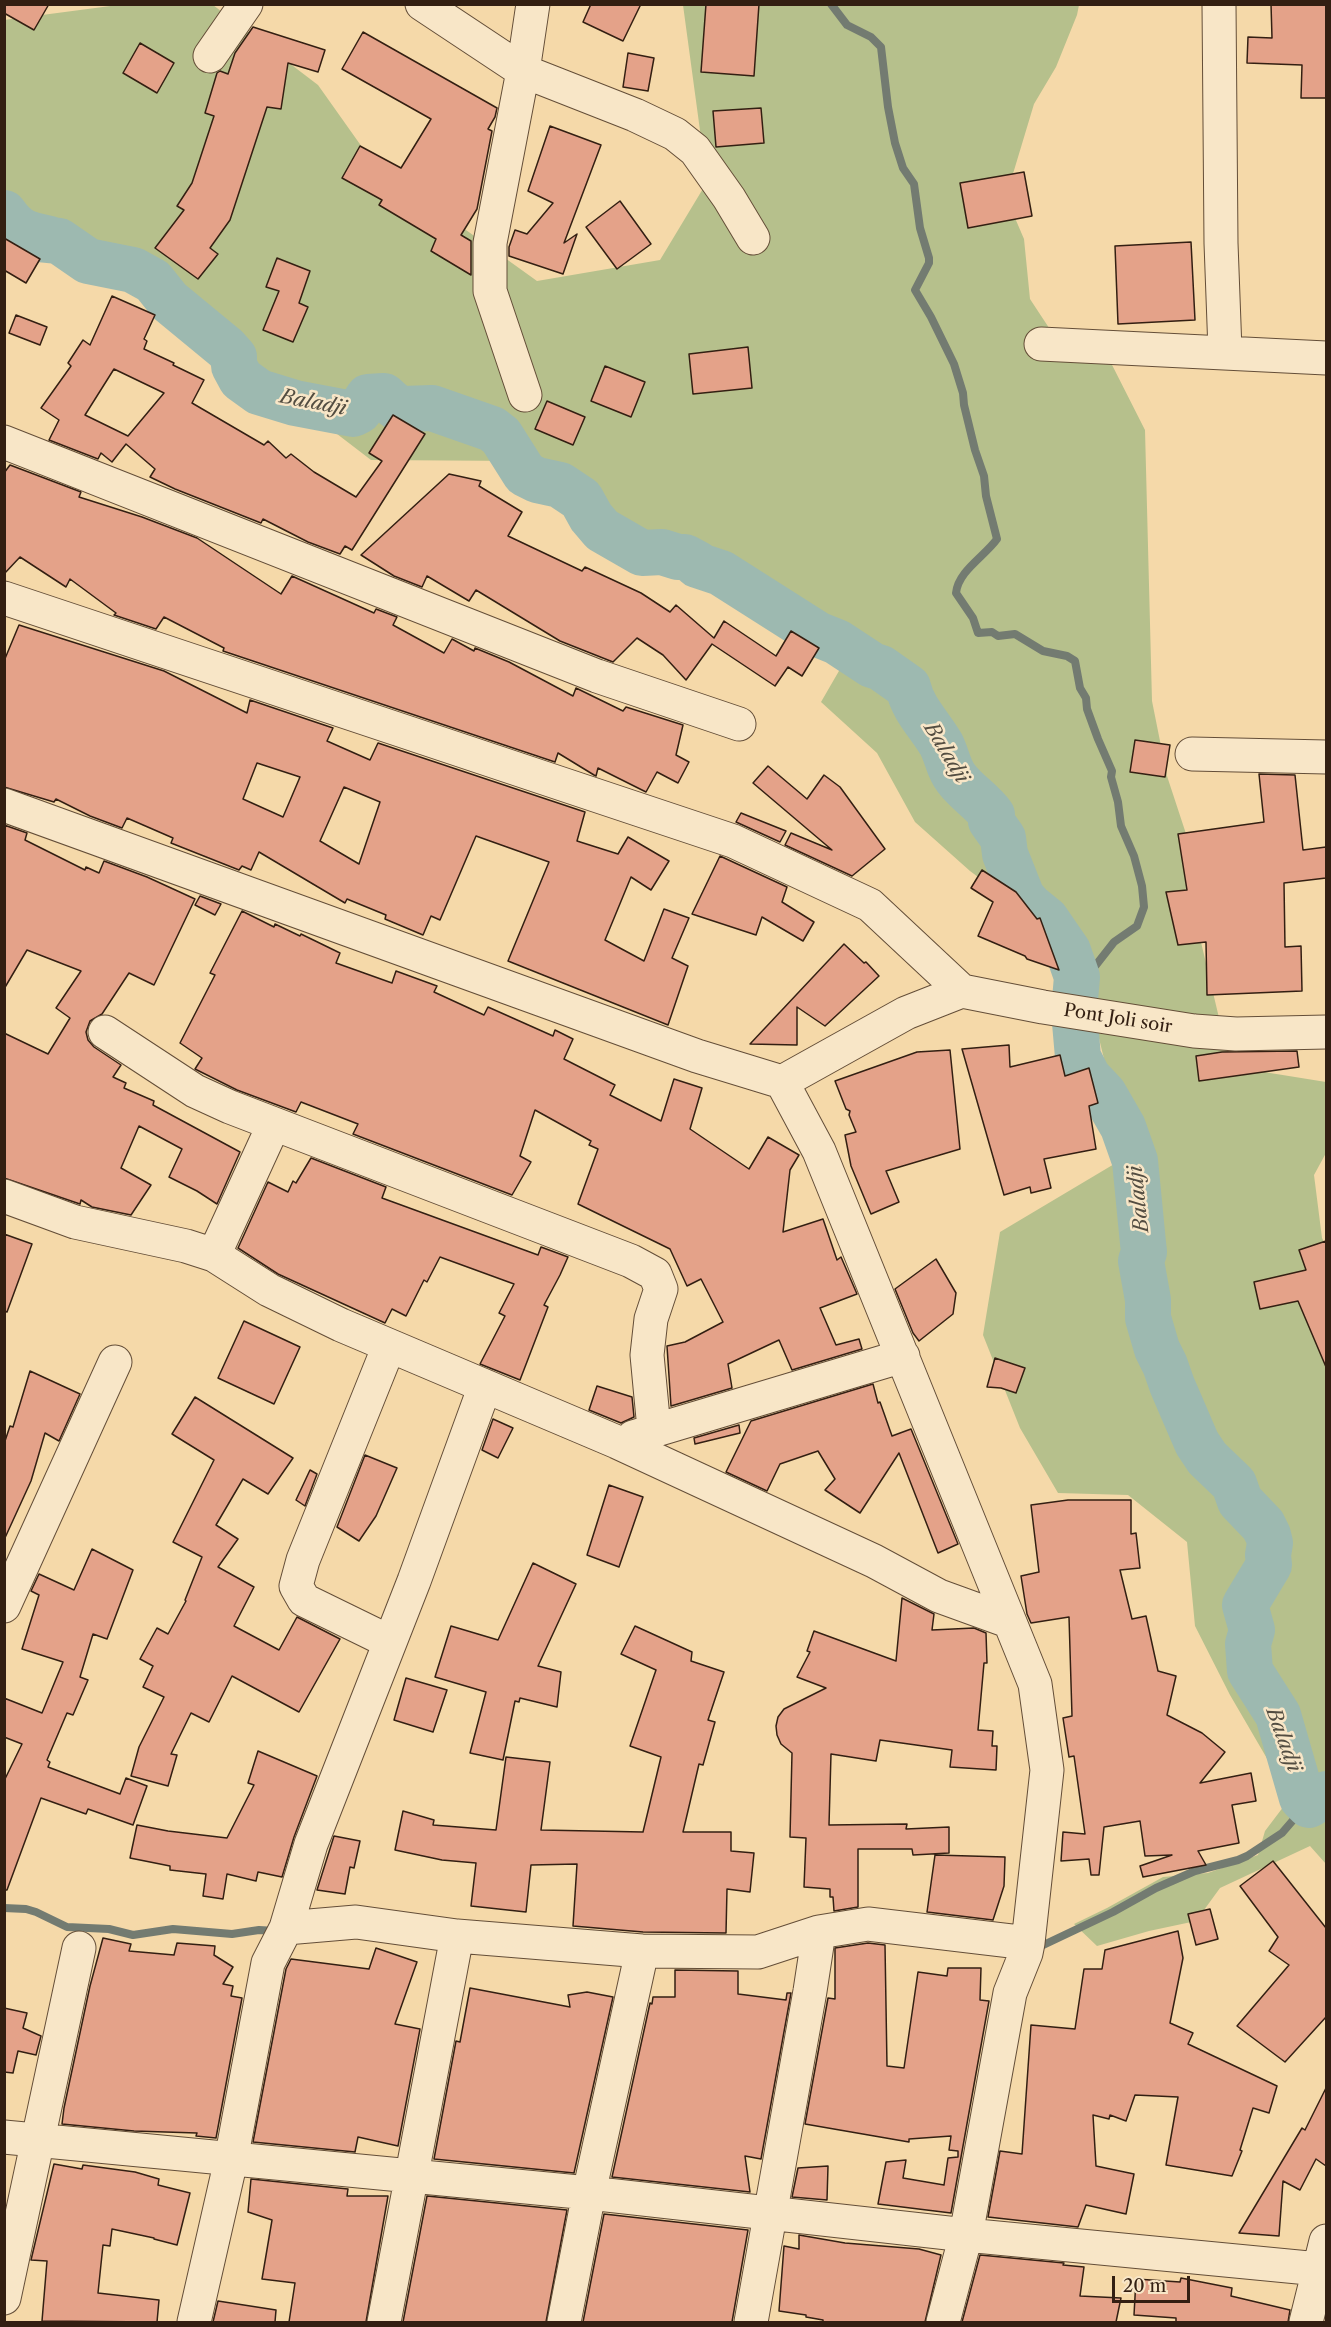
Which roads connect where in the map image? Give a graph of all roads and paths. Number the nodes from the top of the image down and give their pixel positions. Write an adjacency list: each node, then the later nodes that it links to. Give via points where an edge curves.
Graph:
1 (246, 4): 5 (street)
2 (422, 4): 6 (street)
3 (532, 4): 6 (street)
4 (1218, 4): 9 (street)
5 (210, 57)
6 (524, 71): 7 (street, via 675,134 695,150); 11 (street, via 490,243 490,291)
7 (753, 238)
8 (1041, 344): 9 (street)
9 (1225, 351): 10 (street)
10 (1326, 358)
11 (525, 395)
12 (4, 442): 14 (street, via 597,676)
13 (4, 598): 18 (street, via 733,842 870,905)
14 (739, 724)
15 (1192, 754): 16 (street)
16 (1326, 757)
17 (4, 805): 21 (street, via 697,1056)
18 (962, 991): 20 (street, Pont Joli soir, via 1194,1031); 21 (street, via 906,1013)
19 (105, 1032): 22 (street, via 195,1090)
20 (1326, 1032)
21 (782, 1082): 26 (street, via 819,1151)
22 (274, 1124): 24 (street); 29 (street, via 631,1261 655,1274 661,1289 651,1319 647,1355)
23 (4, 1196): 24 (street, via 75,1222 186,1246)
24 (214, 1256): 25 (street, via 269,1290)
25 (389, 1346): 28 (street); 33 (street, via 296,1586 304,1600)
26 (903, 1356): 29 (street); 32 (street)
27 (115, 1362): 31 (street)
28 (485, 1386): 30 (street); 33 (street)
29 (654, 1429): 30 (street)
30 (617, 1442): 32 (street, via 874,1561 939,1596)
31 (4, 1606)
32 (1008, 1621): 38 (street, via 1035,1684 1047,1770)
33 (390, 1642): 34 (street, via 311,1844)
34 (286, 1928): 36 (street, via 356,1922); 42 (street, via 268,1963)
35 (819, 1932): 38 (street, via 868,1924); 39 (street, via 758,1952); 45 (street)
36 (457, 1936): 39 (street); 43 (street)
37 (80, 1948): 41 (street)
38 (1027, 1948): 46 (street, via 1010,1993)
39 (642, 1951): 44 (street)
40 (4, 2137): 41 (street)
41 (38, 2140): 42 (street); 48 (street)
42 (231, 2160): 43 (street); 49 (street)
43 (410, 2177): 44 (street); 50 (street)
44 (589, 2193): 45 (street); 51 (street)
45 (771, 2212): 46 (street); 52 (street)
46 (966, 2235): 47 (street); 53 (street)
47 (1323, 2255): 54 (street)
48 (4, 2298)
49 (194, 2322)
50 (384, 2322)
51 (564, 2322)
52 (751, 2322)
53 (943, 2322)
54 (1306, 2322)

